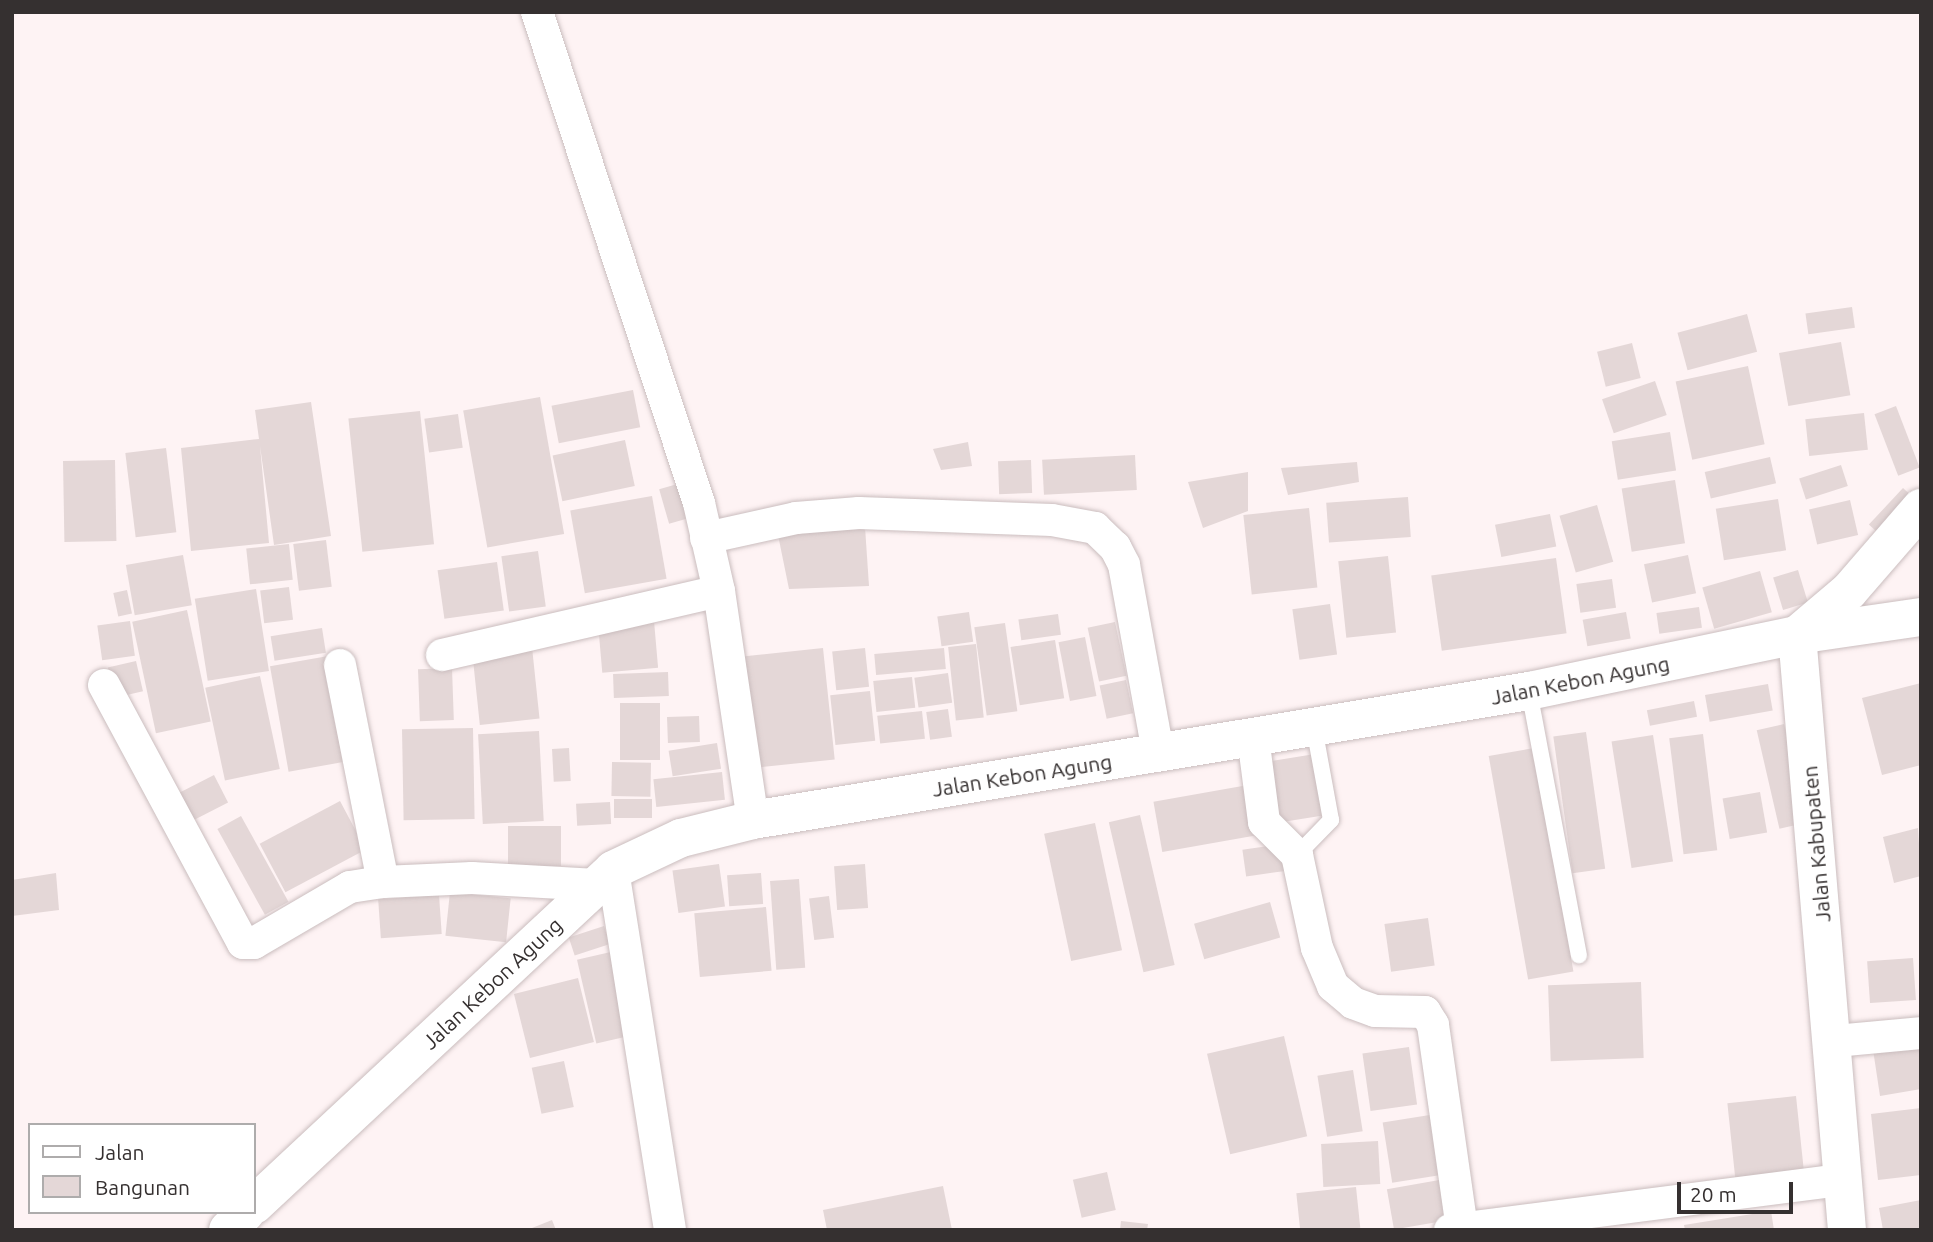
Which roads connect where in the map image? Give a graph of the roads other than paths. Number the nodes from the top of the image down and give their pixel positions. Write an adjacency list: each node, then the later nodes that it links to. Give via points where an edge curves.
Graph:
1 (537, 12): 3 (street, via 680,443)
2 (1921, 508): 6 (main road, via 1849,591)
3 (706, 538): 4 (street); 13 (street, via 796,518 859,513 1052,520 1095,528 1115,547 1125,565)
4 (719, 591): 7 (street); 14 (street)
5 (1921, 617): 6 (main road, Jalan Kebon Agung)
6 (1797, 635): 10 (main road, Jalan Kebon Agung); 20 (main road, Jalan Kabupaten)
7 (442, 654)
8 (340, 665): 17 (street)
9 (104, 685): 17 (street, via 243,943 254,943 350,887)
10 (1529, 691): 11 (main road, Jalan Kebon Agung); 18 (lane)
11 (1314, 727): 12 (main road, Jalan Kebon Agung); 15 (lane, via 1331,820)
12 (1253, 737): 13 (main road, Jalan Kebon Agung); 15 (street, via 1264,822)
13 (1158, 753): 14 (main road, Jalan Kebon Agung)
14 (753, 820): 16 (main road, Jalan Kebon Agung, via 681,838)
15 (1297, 855): 24 (street, via 1317,948 1333,986 1353,1003 1374,1011 1425,1012 1433,1025)
16 (605, 877): 17 (street); 22 (main road, Jalan Kebon Agung); 26 (street)
17 (383, 881)
18 (1579, 955)
19 (1921, 1034): 20 (street)
20 (1835, 1041): 21 (main road, Jalan Kabupaten)
21 (1843, 1180): 24 (street); 27 (main road, Jalan Kabupaten)
22 (256, 1203)
23 (244, 1214): 25 (main road)
24 (1456, 1229)
25 (228, 1230)
26 (670, 1230)
27 (1847, 1230)

